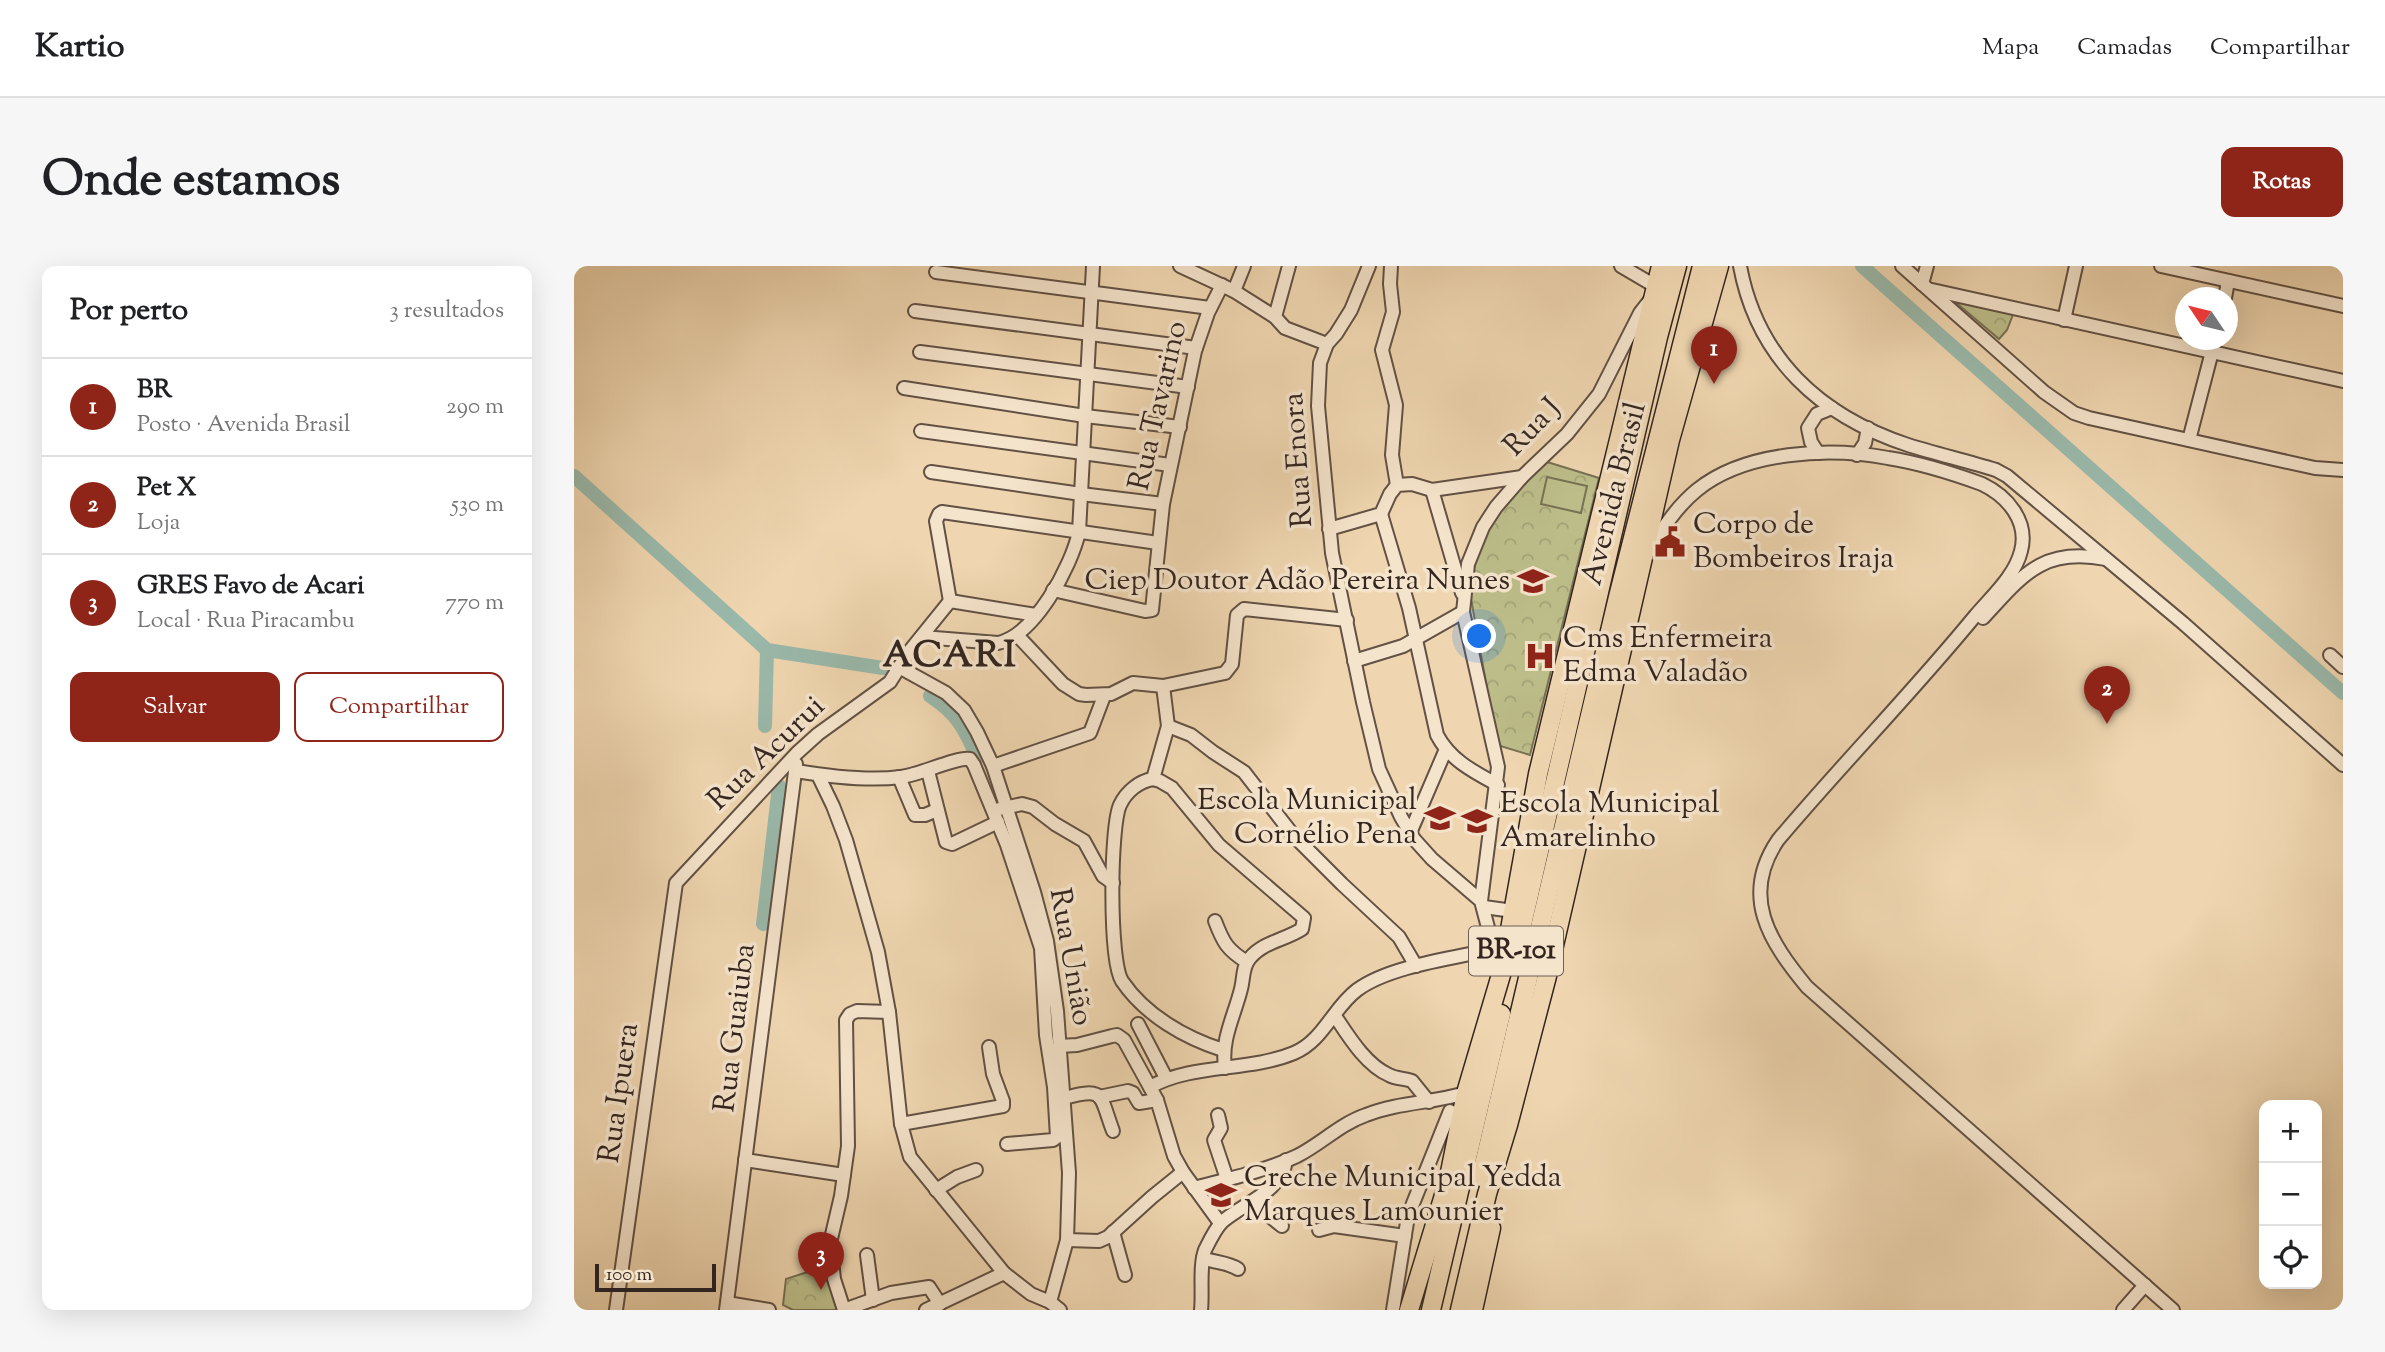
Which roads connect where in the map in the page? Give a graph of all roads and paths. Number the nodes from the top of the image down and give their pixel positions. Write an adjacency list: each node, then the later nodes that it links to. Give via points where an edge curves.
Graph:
1 (1093, 266): 22 (street)
2 (1180, 266): 21 (street)
3 (1244, 266): 21 (street, Rua Tavarino)
4 (1289, 266): 29 (street)
5 (1369, 266): 33 (street, via 1346,320)
6 (1391, 266): 55 (street, via 1393,312 1382,350 1396,405 1392,455)
7 (1621, 266): 23 (street)
8 (1661, 266): 23 (highway, Avenida Brasil / BR-101)
9 (1677, 266): 162 (highway, Avenida Brasil / BR-101)
10 (1702, 266): 60 (highway, Avenida Brasil / BR-101)
11 (1718, 266): 64 (highway, Avenida Brasil / BR-101, via 1670,440)
12 (1740, 266): 42 (street, via 1748,302 1774,353 1801,384)
13 (1902, 266): 19 (street)
14 (1927, 266): 19 (street)
15 (2076, 266): 30 (street)
16 (2161, 266): 18 (street)
17 (936, 272): 22 (street)
18 (2228, 281): 20 (street); 25 (street)
19 (1925, 287): 24 (street); 28 (street)
20 (2227, 287)
21 (1228, 288): 26 (street, Rua Tavarino); 29 (street)
22 (1093, 293): 26 (street); 31 (street)
23 (1653, 293): 54 (street, Rua J, via 1594,401); 101 (highway, Avenida Brasil / BR-101, via 1538,774)
24 (1964, 298): 28 (street, via 1954,305); 30 (street)
25 (2343, 306)
26 (1210, 308): 34 (street, Rua Tavarino)
27 (915, 311): 31 (street)
28 (1953, 312): 47 (street, via 2074,413)
29 (1275, 317): 33 (street, via 1285,328)
30 (2064, 320): 32 (street)
31 (1090, 334): 34 (street); 38 (street)
32 (2175, 339)
33 (1327, 344): 61 (street, Rua Enora, via 1317,393)
34 (1196, 348): 40 (street, Rua Tavarino)
35 (2212, 350): 47 (street)
36 (2228, 350): 39 (street)
37 (920, 352): 38 (street)
38 (1087, 374): 40 (street); 43 (street)
39 (2343, 381)
40 (1188, 387): 44 (street, Rua Tavarino)
41 (904, 388): 43 (street)
42 (1832, 408): 45 (street); 49 (street, via 1817,414 1808,428)
43 (1085, 415): 44 (street); 48 (street)
44 (1180, 427): 51 (street, Rua Tavarino)
45 (1868, 428): 50 (street); 65 (street, via 2007,476)
46 (921, 431): 48 (street)
47 (2189, 440): 52 (street)
48 (1083, 453): 51 (street); 57 (street)
49 (1818, 453): 50 (street); 64 (street, via 1740,466 1711,480 1684,501)
50 (1857, 455): 75 (street, via 1905,461 1966,478 1993,489 2015,511 2023,541 2017,563)
51 (1170, 465): 58 (street, Rua Tavarino)
52 (2343, 470)
53 (930, 472): 57 (street)
54 (1522, 477): 56 (street); 67 (street, Rua J, via 1483,527 1468,564)
55 (1396, 485): 56 (street, via 1412,484); 59 (street)
56 (1432, 491): 67 (street, Rua J)
57 (1081, 495): 58 (street); 62 (street)
58 (1163, 504): 63 (street, Rua Tavarino)
59 (1381, 514): 61 (street); 74 (street)
60 (1637, 520): 83 (highway, via 1603,699); 131 (highway, Avenida Brasil / BR-101)
61 (1329, 529): 71 (street, Rua Enora)
62 (1079, 532): 63 (street); 66 (street, via 1072,557); 68 (street, via 939,514 936,521)
63 (1158, 543): 66 (street, Rua Tavarino, via 1150,612)
64 (1644, 558): 83 (highway, Avenida Brasil / BR-101)
65 (2106, 559): 75 (street, via 2064,557 2041,563); 86 (street)
66 (1053, 590): 70 (street)
67 (1463, 596): 69 (street, Rua J)
68 (950, 601): 70 (street); 73 (street, Rua Acurui)
69 (1462, 612): 74 (street); 93 (street, Rua J, via 1497,757)
70 (1036, 615): 72 (street)
71 (1347, 620): 77 (street, Rua Enora); 80 (street, via 1240,611 1230,670)
72 (1017, 635): 73 (street, via 998,643); 81 (street, via 1063,684 1079,694)
73 (922, 637): 78 (street, Rua Acurui)
74 (1416, 641): 77 (street); 84 (street, via 1434,727)
75 (1951, 646): 150 (street, via 1766,857 1760,877 1766,924 1807,987)
76 (2330, 655): 79 (street)
77 (1354, 661): 97 (street, Rua Enora, via 1380,769)
78 (899, 667): 85 (street, Rua Acurui, via 890,682); 87 (street, Rua União, via 946,692 964,709)
79 (2343, 667)
80 (1163, 686): 81 (street, via 1133,683); 82 (street)
81 (1104, 696): 87 (street, via 1090,733)
82 (1168, 726): 92 (street); 105 (street, via 1191,734 1244,772 1293,835 1399,937)
83 (1603, 738): 108 (highway, Avenida Brasil / BR-101)
84 (1446, 749): 93 (street, via 1470,770); 97 (street)
85 (797, 753): 88 (street, Rua Guaiuba); 98 (street, Rua Acurui)
86 (2343, 765)
87 (993, 766): 94 (street, Rua União)
88 (796, 771): 90 (street); 128 (street, Rua Guaiuba)
89 (928, 771): 91 (street); 95 (street); 96 (street, via 970,759)
90 (818, 775): 91 (street); 109 (street, via 852,856)
91 (899, 777): 95 (street, via 915,815)
92 (1153, 779): 99 (street, via 1133,789 1119,807); 104 (street, via 1172,788 1219,845 1304,918 1302,929 1268,944)
93 (1498, 785): 100 (street, Rua J)
94 (1006, 807): 96 (street); 99 (street, via 1028,804 1079,836 1103,877); 107 (street, Rua União, via 1043,923)
95 (937, 810): 96 (street, via 948,844)
96 (995, 817): 107 (street, via 1037,932)
97 (1410, 833): 100 (street, Rua Enora)
98 (676, 883): 156 (street, Rua Ipuera)
99 (1113, 883): 115 (street, via 1115,959 1122,980 1177,1031)
100 (1483, 904): 101 (street); 103 (street)
101 (1513, 911): 106 (highway, Avenida Brasil / BR-101)
102 (1215, 921): 104 (street, via 1231,953)
103 (1494, 949): 105 (street); 106 (street)
104 (1247, 962): 115 (street)
105 (1416, 966): 111 (street, via 1366,984)
106 (1501, 975): 123 (highway, Avenida Brasil / BR-101, via 1466,1093)
107 (1048, 989): 110 (street)
108 (1538, 1009): 116 (highway, Avenida Brasil); 131 (highway)
109 (889, 1012): 125 (street); 133 (street, via 857,1011 846,1020 849,1122)
110 (1051, 1012): 113 (street, Rua União); 120 (street)
111 (1335, 1016): 117 (street, via 1305,1048 1293,1054); 123 (street, via 1372,1062 1393,1077 1412,1081)
112 (1138, 1024): 118 (street)
113 (1059, 1046): 119 (street, via 1121,1037); 120 (street, Rua União)
114 (989, 1047): 125 (street, via 1003,1106)
115 (1223, 1050): 117 (street)
116 (1524, 1063): 164 (highway, Avenida Brasil); 165 (highway, Avenida Brasil, via 1524,1087)
117 (1225, 1068): 118 (street)
118 (1166, 1077): 119 (street)
119 (1150, 1087): 122 (street)
120 (1060, 1091): 121 (street, via 1089,1091); 127 (street, via 1057,1137); 144 (street, Rua União, via 1069,1173)
121 (1099, 1097): 122 (street, via 1128,1091 1139,1103); 126 (street)
122 (1157, 1100): 132 (street)
123 (1445, 1108): 129 (street, via 1392,1107 1366,1115); 135 (highway, Avenida Brasil / BR-101); 143 (street)
124 (1218, 1115): 134 (street, via 1221,1128 1214,1140)
125 (901, 1124): 137 (street, via 910,1157)
126 (1113, 1131)
127 (1007, 1144)
128 (745, 1160): 133 (street); 153 (street, Rua Guaiuba)
129 (1286, 1160): 134 (street); 138 (street, via 1280,1178)
130 (976, 1170): 137 (street)
131 (1483, 1170): 163 (highway, Avenida Brasil / BR-101)
132 (1183, 1172): 136 (street); 142 (street)
133 (844, 1175): 158 (street, via 830,1251)
134 (1227, 1179): 136 (street)
135 (1448, 1182): 151 (highway, Avenida Brasil); 162 (highway)
136 (1194, 1188): 139 (street)
137 (936, 1190): 148 (street)
138 (1252, 1202): 139 (street); 140 (street)
139 (1220, 1223): 146 (street)
140 (1282, 1226)
141 (1319, 1230): 143 (street, via 1334,1226)
142 (1113, 1232): 144 (street, via 1099,1241); 149 (street)
143 (1405, 1236): 151 (street)
144 (1067, 1240): 154 (street, Rua União)
145 (866, 1255): 152 (street)
146 (1203, 1258): 147 (street); 159 (street)
147 (1238, 1269)
148 (1004, 1273): 154 (street); 155 (street)
149 (1125, 1275)
150 (2145, 1285): 166 (street); 167 (street)
151 (1407, 1287): 160 (street); 161 (highway, Avenida Brasil)
152 (873, 1300): 155 (street, via 929,1287); 158 (street)
153 (726, 1306): 157 (street)
154 (1048, 1306)
155 (931, 1308)
156 (617, 1310)
157 (769, 1310)
158 (844, 1310)
159 (1201, 1310)
160 (1393, 1310)
161 (1410, 1310)
162 (1430, 1310)
163 (1452, 1310)
164 (1460, 1310)
165 (1473, 1310)
166 (2123, 1310)
167 (2173, 1310)

